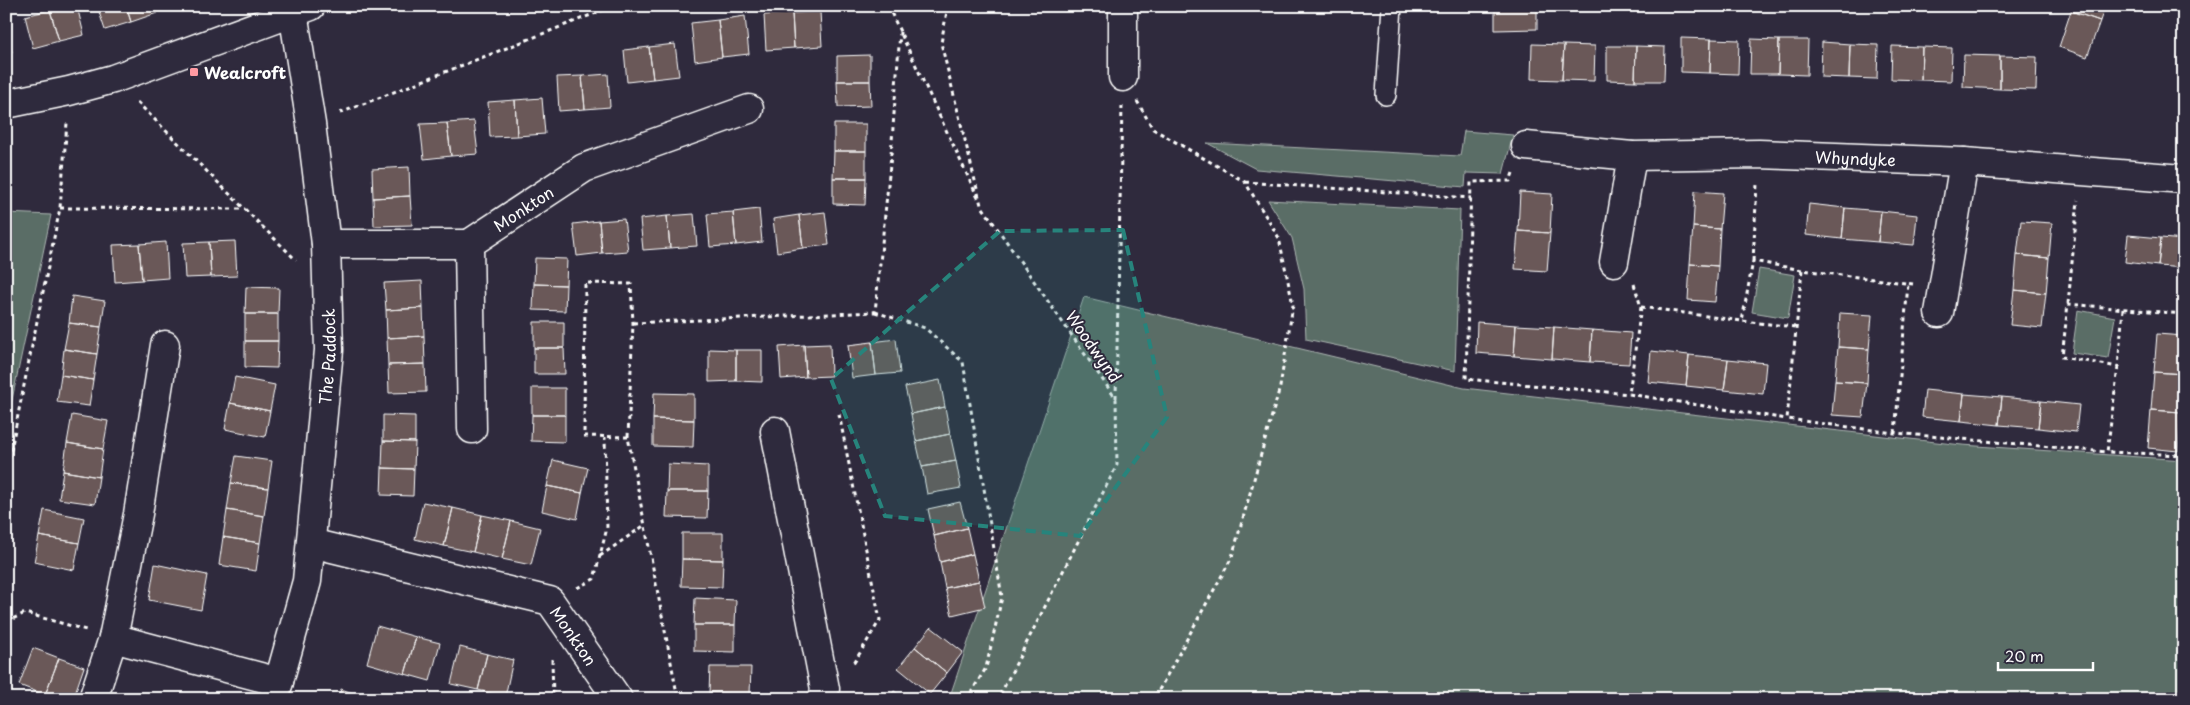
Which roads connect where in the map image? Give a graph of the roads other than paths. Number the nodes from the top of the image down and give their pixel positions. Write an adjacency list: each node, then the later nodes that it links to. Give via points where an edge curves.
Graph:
1 (1123, 6): 4 (street)
2 (1392, 6): 5 (lane)
3 (302, 9): 6 (street, via 113,79); 12 (street, The Paddock)
4 (1123, 77)
5 (1386, 95)
6 (6, 104)
7 (749, 109): 13 (street, Monkton, via 584,168)
8 (1526, 146): 9 (street, Whyndyke)
9 (1632, 156): 10 (street, Whyndyke, via 1759,154); 14 (street)
10 (1964, 162): 11 (street, Whyndyke); 15 (street)
11 (2184, 179)
12 (326, 244): 13 (street); 19 (street, The Paddock, via 329,350)
13 (470, 244): 17 (street)
14 (1614, 262)
15 (1941, 300)
16 (165, 344): 20 (street, via 138,514)
17 (472, 429)
18 (775, 431): 22 (street)
19 (310, 543): 21 (street, The Paddock, via 307,582); 24 (street, Monkton, via 550,601)
20 (113, 638): 21 (street); 23 (street)
21 (277, 690)
22 (824, 694)
23 (93, 699)
24 (618, 699)

